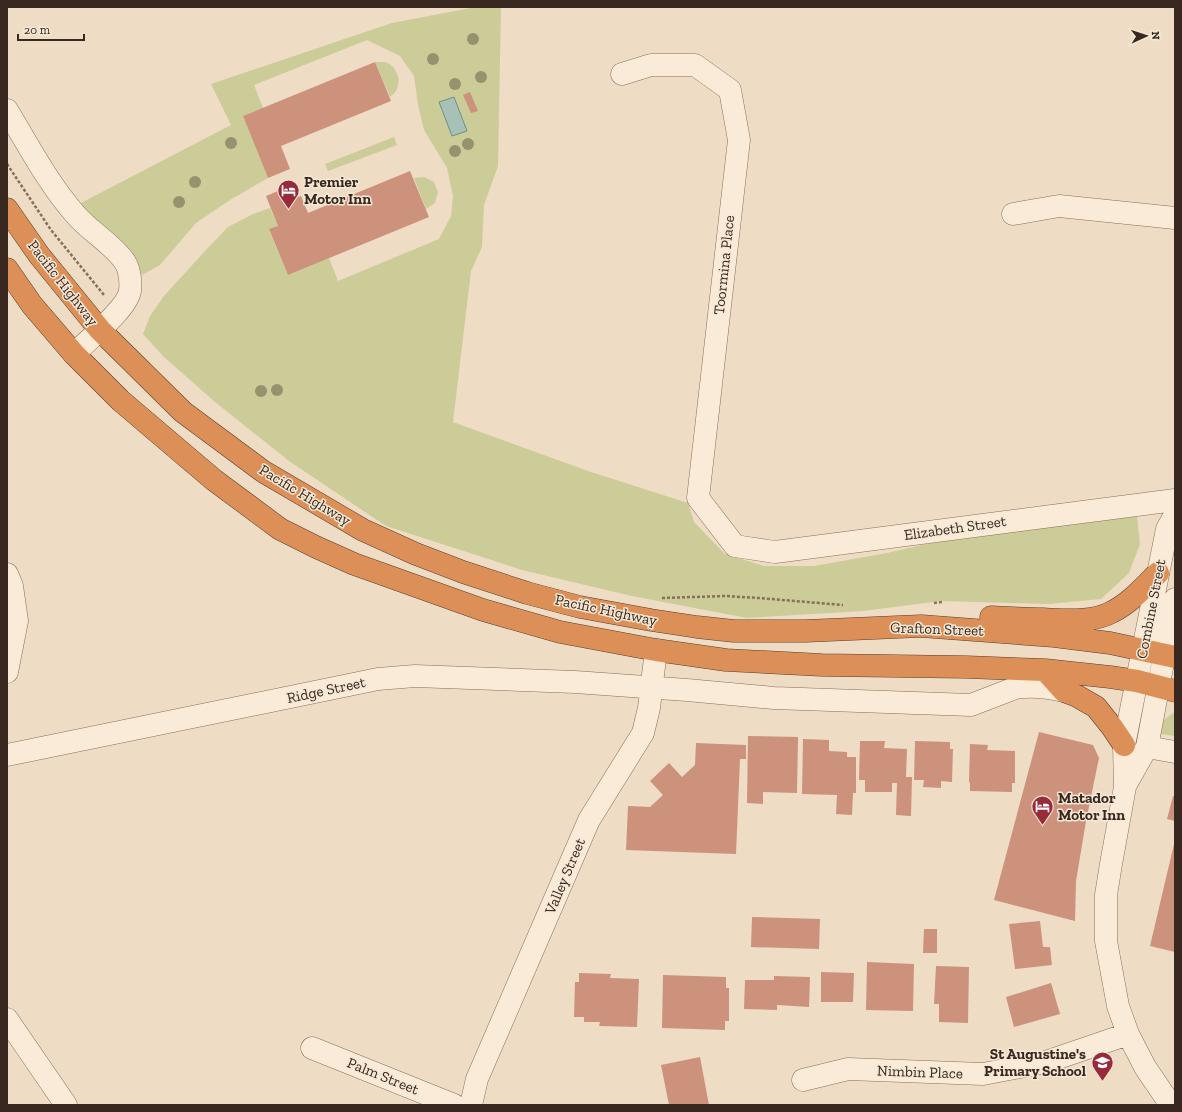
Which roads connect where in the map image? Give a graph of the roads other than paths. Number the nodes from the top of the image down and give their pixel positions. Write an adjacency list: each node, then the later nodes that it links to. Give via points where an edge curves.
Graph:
1 (622, 74): 11 (street, Toormina Place, via 651,65 695,65 730,90 739,140 698,498)
2 (7, 110): 7 (street, via 59,194 76,216 126,263 130,276 130,292 118,313)
3 (7, 209): 7 (highway, Pacific Highway, via 39,255)
4 (1013, 214): 5 (street, via 1059,206)
5 (1175, 218)
6 (7, 269): 8 (highway, Pacific Highway, via 32,305)
7 (100, 330): 8 (street); 16 (highway, Pacific Highway, via 183,412 264,472 363,530 430,560 527,593 580,607)
8 (74, 354): 17 (highway, Pacific Highway, via 121,401 214,480 280,529 354,564 483,610 560,632)
9 (1175, 500): 11 (street, Elizabeth Street, via 774,552)
10 (1175, 515): 12 (street, Combine Street, via 1167,529)
11 (735, 546)
12 (1158, 573): 15 (highway, via 1129,601 1112,613 1102,616 1072,620 938,615); 18 (street, Combine Street)
13 (9, 580): 20 (street, via 17,621)
14 (1175, 599): 18 (street, Combine Street)
15 (921, 626): 16 (highway, Grafton Street, via 805,631 734,631); 18 (highway, Grafton Street, via 1054,636 1110,643)
16 (697, 627)
17 (656, 650): 19 (highway, via 726,660); 22 (street, Valley Street)
18 (1161, 654): 21 (street, Combine Street)
19 (1038, 670): 21 (highway, via 1110,677); 23 (street); 24 (highway)
20 (7, 672)
21 (1157, 686): 25 (street); 26 (street)
22 (650, 687): 23 (street, via 774,698 971,705); 28 (street, Ridge Street, via 415,676 385,678); 36 (street, Valley Street, via 643,733 589,820 477,1079)
23 (1015, 688): 24 (street, via 1027,686)
24 (1064, 690): 25 (highway, via 1096,707)
25 (1124, 745): 29 (street)
26 (1146, 747): 27 (street); 29 (street)
27 (1175, 752)
28 (7, 755)
29 (1125, 787): 31 (street, via 1106,895 1106,941 1118,1006)
30 (7, 1019): 34 (street)
31 (1128, 1034): 33 (street, Nimbin Place, via 1046,1062 983,1074 848,1069); 37 (street, via 1145,1068)
32 (312, 1048): 35 (street, Palm Street)
33 (803, 1080)
34 (66, 1105)
35 (454, 1105)
36 (471, 1105)
37 (1173, 1105)

